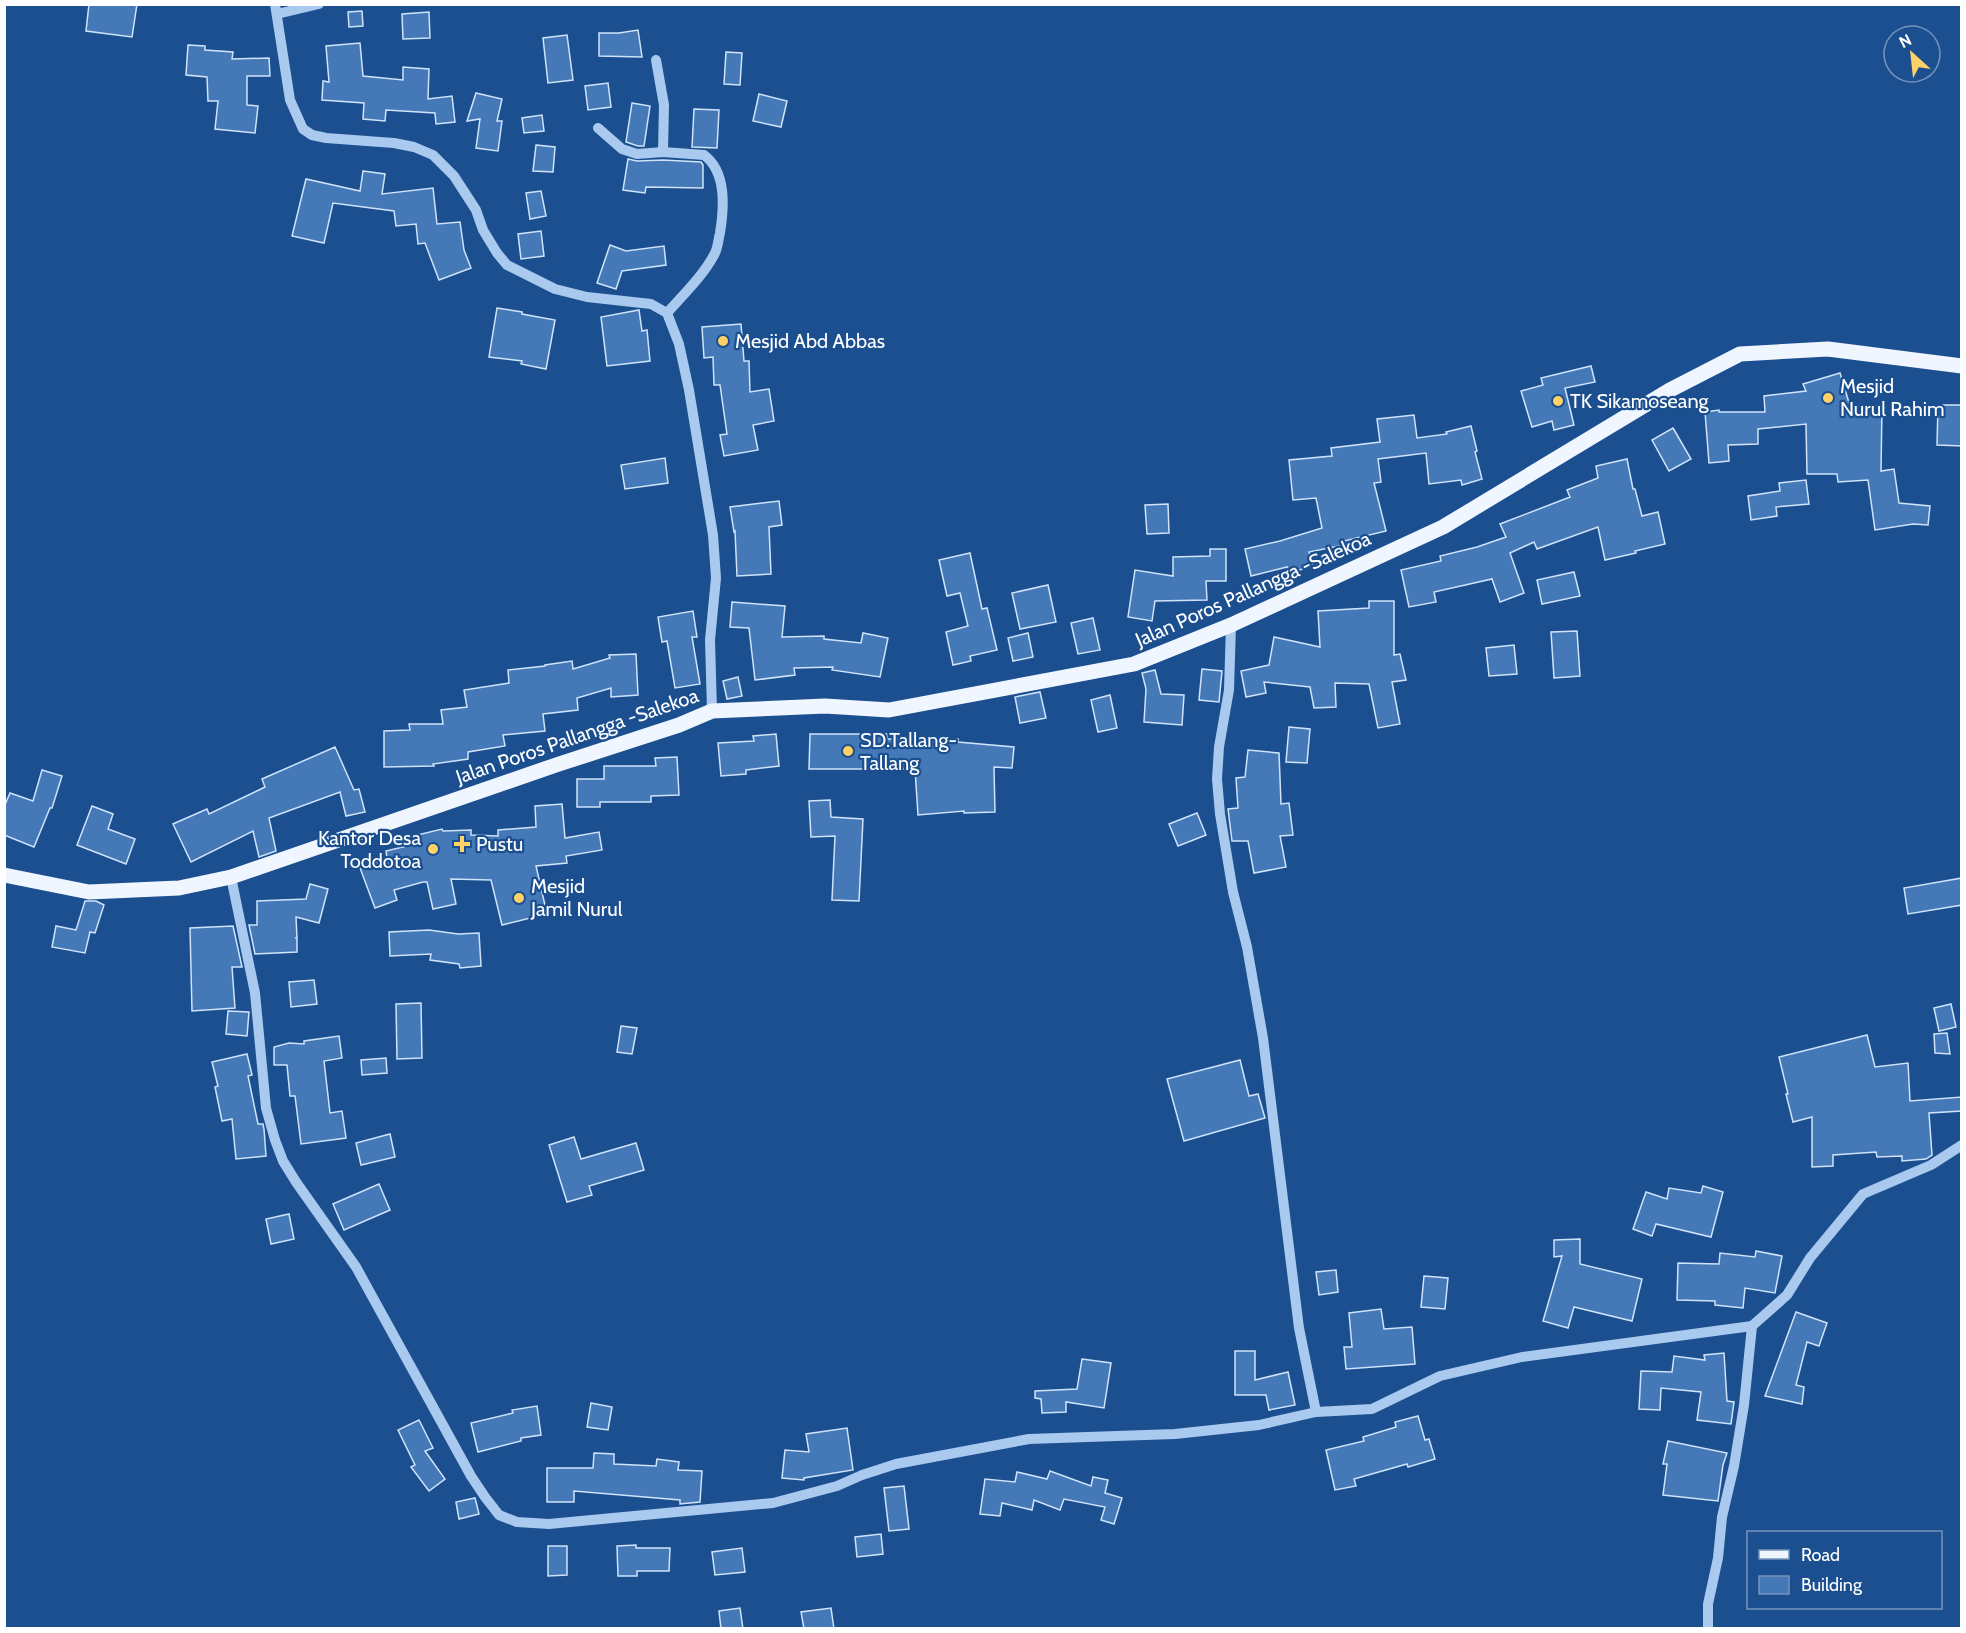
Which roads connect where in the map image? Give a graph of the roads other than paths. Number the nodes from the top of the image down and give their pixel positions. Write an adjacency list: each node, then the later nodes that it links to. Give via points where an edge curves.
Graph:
1 (319, 4): 2 (street)
2 (276, 9): 6 (street, via 290,100 303,129 326,138 394,143 433,155 454,176 507,265 555,289 651,304)
3 (656, 60): 5 (street, via 664,105)
4 (598, 128): 5 (street, via 622,149 637,154)
5 (663, 152): 6 (street, via 704,155 710,160 719,176 723,212 716,253)
6 (667, 313): 9 (street, via 679,344 689,390 713,535 716,578 710,640)
7 (1962, 366): 8 (main road, Jalan Poros Pallangga -Salekoa, via 1828,349 1740,354 1670,390 1443,527)
8 (1231, 625): 9 (main road, Jalan Poros Pallangga -Salekoa, via 1134,664 890,710 825,706); 14 (street, via 1229,690 1217,779 1220,814 1263,1038 1299,1328)
9 (712, 711): 11 (main road, Jalan Poros Pallangga -Salekoa)
10 (4, 875): 11 (main road, Jalan Poros Pallangga -Salekoa, via 89,892 179,888)
11 (231, 877): 14 (street, via 255,993 266,1108 279,1150 296,1182 356,1267 471,1476 499,1515 517,1522 549,1524 773,1503 837,1486 896,1464 1029,1439 1175,1434 1259,1425)
12 (1962, 1145): 13 (street, via 1931,1166 1863,1194 1810,1258 1787,1295)
13 (1752, 1326): 14 (street, via 1522,1357 1440,1376 1372,1410); 15 (street, via 1744,1405 1708,1604)
14 (1317, 1412)
15 (1708, 1629)

